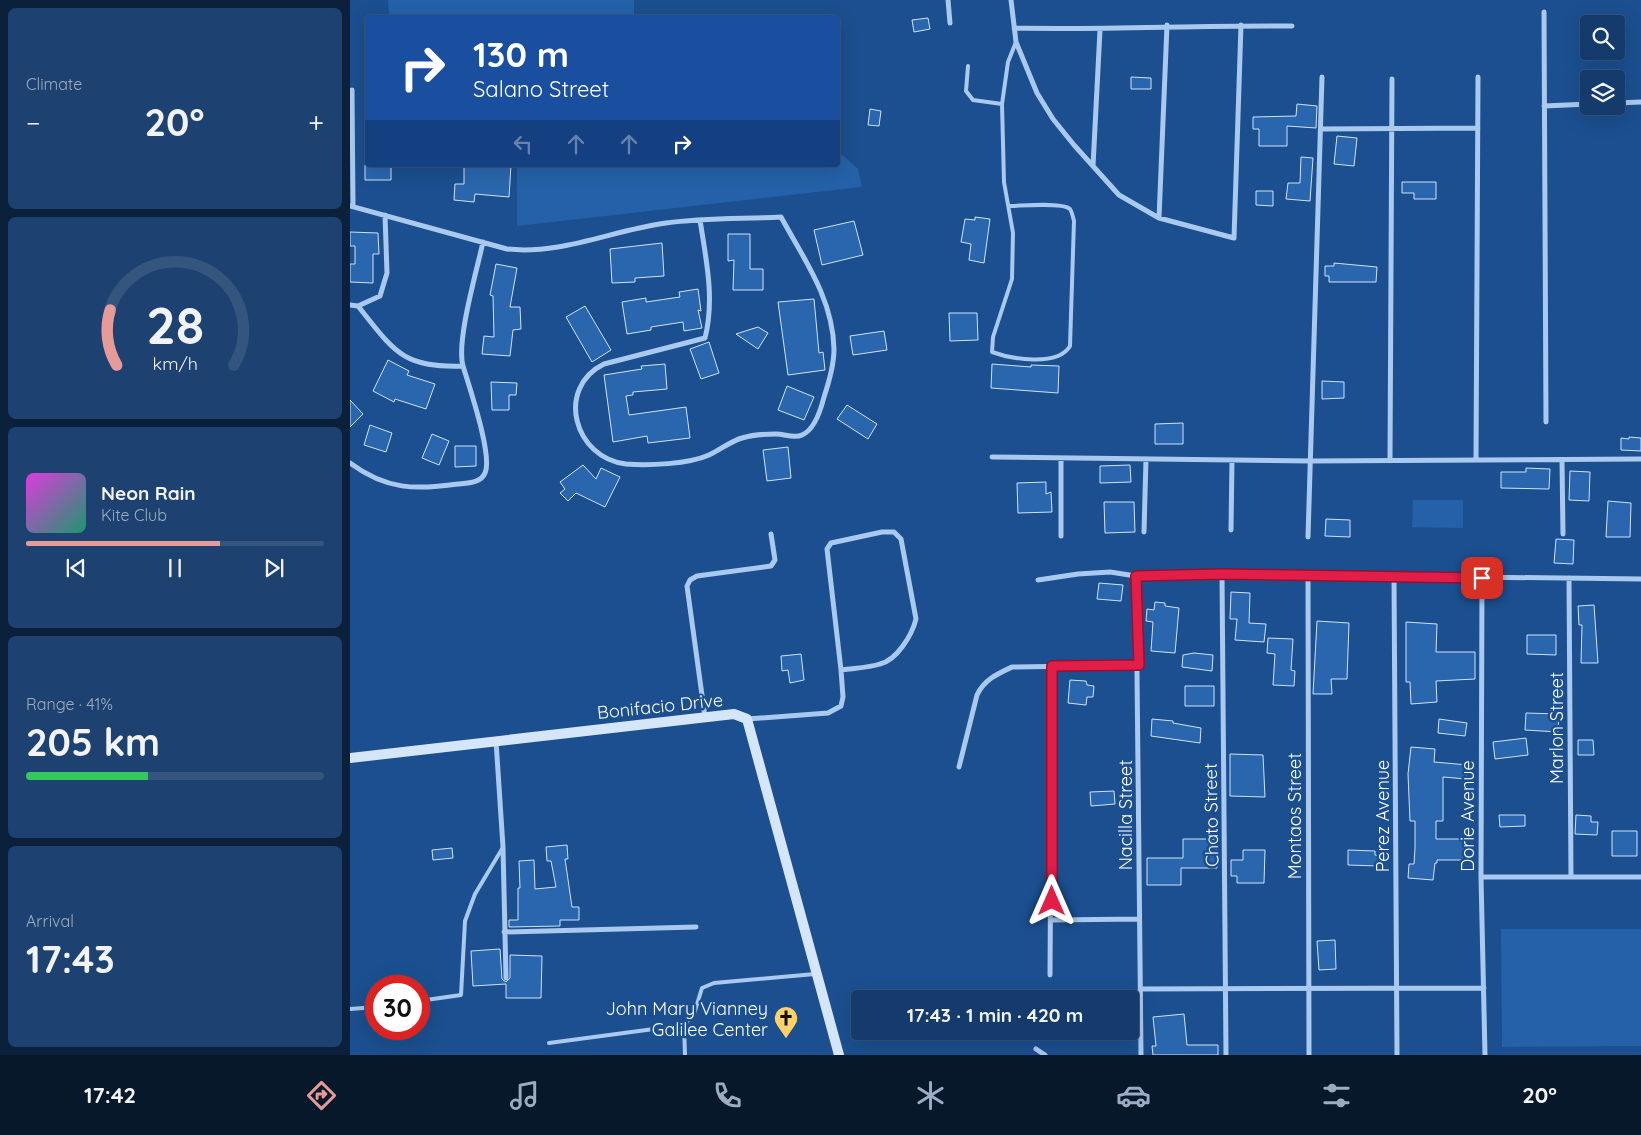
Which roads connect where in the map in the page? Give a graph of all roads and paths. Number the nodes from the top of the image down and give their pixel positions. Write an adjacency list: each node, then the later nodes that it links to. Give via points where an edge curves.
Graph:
1 (948, 0): 4 (street)
2 (1011, 0): 8 (street)
3 (1544, 12): 20 (street)
4 (950, 23)
5 (1167, 25): 6 (street); 9 (street); 28 (street)
6 (1241, 26): 7 (street); 28 (street, via 1234,238)
7 (1292, 26)
8 (1014, 28): 9 (street); 10 (street)
9 (1100, 30): 24 (street)
10 (1016, 42): 18 (lane, via 1008,62); 24 (street, via 1037,93 1053,119)
11 (968, 66): 18 (lane, via 966,91 973,100)
12 (1478, 76): 22 (street)
13 (1322, 77): 23 (street)
14 (1392, 79): 21 (street)
15 (352, 90): 25 (street)
16 (1641, 102): 17 (street)
17 (1625, 103)
18 (1002, 104): 26 (lane, via 1004,182)
19 (1580, 104): 20 (street)
20 (1544, 106): 34 (street)
21 (1391, 128): 22 (street); 23 (street); 43 (street)
22 (1478, 128): 40 (street)
23 (1321, 129): 42 (street)
24 (1093, 167): 28 (street, via 1120,196)
25 (352, 206): 27 (street)
26 (1009, 206): 26 (lane, via 1013,233 1012,279 993,337 992,352 1008,358 1055,359 1066,353 1070,346 1074,221 1071,210 1052,205)
27 (385, 215): 30 (street); 32 (street, via 386,284 380,296)
28 (1159, 218)
29 (700, 220): 29 (street, via 781,217 828,306 834,350 822,407 804,435 742,438 707,456 672,462 626,464 613,461 593,450 578,427 576,398 582,381 592,370 604,364 705,338 710,314 708,271); 30 (street, via 647,227 544,250 507,250)
30 (483, 242): 33 (street, via 461,354)
31 (350, 305): 32 (street)
32 (358, 306): 33 (street, via 397,353 418,364)
33 (463, 366): 44 (street, via 473,391 480,426 486,469 482,479 424,489 403,487)
34 (1546, 422)
35 (992, 457): 36 (street)
36 (1061, 458): 37 (street); 49 (street)
37 (1146, 459): 39 (street); 46 (street)
38 (1641, 459): 41 (street)
39 (1232, 460): 42 (street); 45 (street)
40 (1476, 460): 41 (street); 43 (street)
41 (1562, 460): 48 (street)
42 (1310, 461): 43 (street); 50 (street)
43 (1390, 461)
44 (350, 463)
45 (1231, 530)
46 (1144, 532)
47 (771, 534): 62 (street, via 775,560 771,566 697,576 687,586)
48 (1563, 534)
49 (1061, 536)
50 (1308, 537)
51 (1222, 574): 52 (street); 53 (street); 80 (street, Chato Street)
52 (1136, 576): 58 (street, via 1110,572); 59 (street, Nacilla Street)
53 (1308, 577): 54 (street); 78 (street, Montaos Street)
54 (1394, 577): 55 (street); 81 (street, Perez Avenue)
55 (1482, 578): 56 (street); 68 (street, Dorie Avenue)
56 (1569, 578): 57 (street); 69 (street, Marlon Street)
57 (1641, 579)
58 (1038, 580)
59 (1139, 665): 60 (street); 71 (street, Nacilla Street)
60 (1052, 666): 66 (street, via 1012,667 981,686); 72 (street)
61 (841, 670): 61 (street, via 827,549 831,542 894,532 901,539 916,619 913,631 898,651 882,664); 63 (street, via 841,706 828,712)
62 (705, 717): 63 (street, Bonifacio Drive, via 734,714); 64 (street, Bonifacio Drive)
63 (746, 719): 75 (street, Bonifacio Drive)
64 (496, 740): 65 (street, Bonifacio Drive); 67 (street)
65 (350, 758)
66 (959, 767)
67 (503, 847): 74 (street); 83 (lane, via 475,894 465,921 460,995)
68 (1481, 877): 69 (street); 82 (street, Dorie Avenue)
69 (1571, 877): 70 (street)
70 (1641, 877)
71 (1140, 919): 72 (street); 79 (street, Nacilla Street)
72 (1052, 920): 76 (street)
73 (696, 927): 74 (street)
74 (504, 932): 77 (street)
75 (816, 974): 86 (lane, via 714,983 702,988 694,1014); 90 (street, Bonifacio Drive)
76 (1050, 976)
77 (506, 978)
78 (1308, 987): 80 (street); 81 (street); 94 (street, Montaos Street)
79 (1140, 988): 80 (street); 92 (street, Nacilla Street)
80 (1226, 988): 93 (street, Chato Street)
81 (1397, 988): 82 (street); 95 (street, Perez Avenue)
82 (1484, 988): 96 (street, Dorie Avenue)
83 (430, 999)
84 (365, 1008): 85 (lane)
85 (350, 1010)
86 (684, 1025): 87 (lane); 89 (lane)
87 (549, 1043)
88 (1036, 1049): 91 (street)
89 (685, 1055)
90 (839, 1055)
91 (1045, 1055)
92 (1141, 1055)
93 (1226, 1055)
94 (1309, 1055)
95 (1397, 1055)
96 (1485, 1055)

